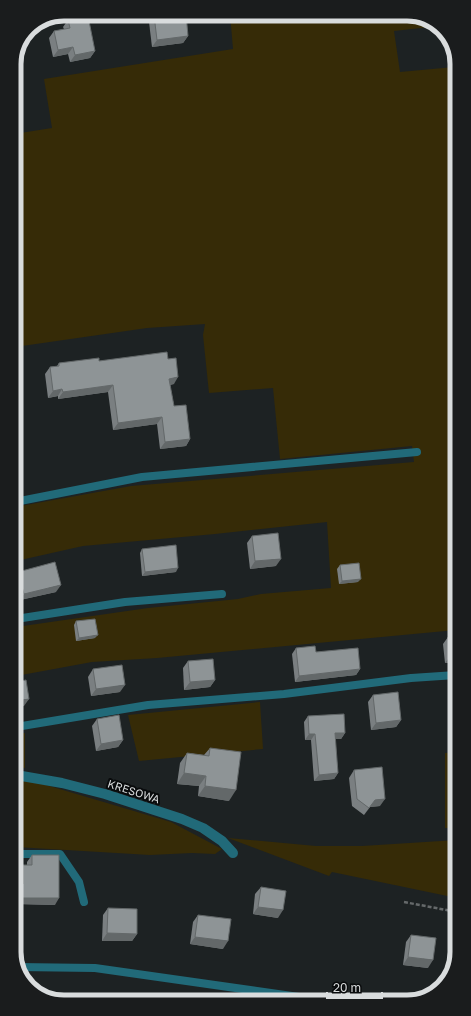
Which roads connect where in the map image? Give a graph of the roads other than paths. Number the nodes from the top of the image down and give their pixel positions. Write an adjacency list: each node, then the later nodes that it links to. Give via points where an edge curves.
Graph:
1 (417, 452): 2 (lane, via 142,477)
2 (21, 501)
3 (222, 594): 4 (lane, via 125,602)
4 (21, 619)
5 (450, 675): 6 (lane, via 284,694 148,705)
6 (21, 726)
7 (21, 775): 9 (street, KRESOWA, via 105,794 182,819 203,828 222,841)
8 (21, 854): 10 (lane, via 60,854 79,882)
9 (233, 854)
10 (84, 902)
11 (24, 968): 12 (lane, via 95,968)
12 (285, 995)

